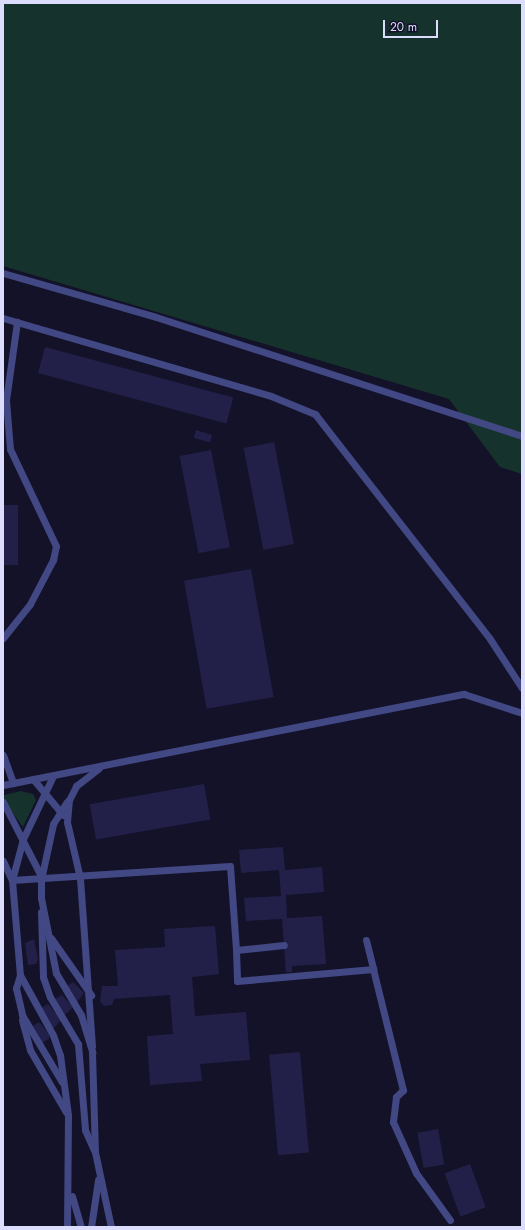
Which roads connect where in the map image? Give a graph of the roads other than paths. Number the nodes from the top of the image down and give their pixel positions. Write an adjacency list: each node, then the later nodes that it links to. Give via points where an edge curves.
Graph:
1 (3, 273): 4 (lane, via 156,317)
2 (3, 318): 3 (lane)
3 (17, 322): 5 (lane, via 6,400 10,449 56,546 53,560 30,604); 6 (lane, via 271,396 315,414 490,640)
4 (522, 436)
5 (3, 638)
6 (522, 688)
7 (522, 713): 9 (lane, via 464,694)
8 (3, 755): 12 (lane)
9 (100, 767): 10 (lane); 15 (lane, via 76,786)
10 (53, 776): 11 (lane); 14 (lane)
11 (33, 780): 12 (lane); 14 (lane)
12 (13, 783): 13 (lane)
13 (3, 785)
14 (46, 792): 17 (lane); 19 (lane)
15 (69, 800): 17 (lane); 18 (lane)
16 (3, 802): 19 (lane)
17 (61, 811): 18 (lane); 22 (lane, via 53,824)
18 (67, 822): 21 (lane)
19 (24, 839): 22 (lane); 23 (lane)
20 (3, 861): 23 (lane)
21 (79, 873): 22 (lane); 28 (lane, via 230,866); 31 (lane)
22 (42, 876): 23 (lane); 24 (lane)
23 (12, 880): 30 (lane)
24 (41, 898): 25 (lane); 36 (lane, via 43,977 50,997 78,1044 85,1130)
25 (51, 937): 31 (lane); 33 (lane, via 56,973 81,1015)
26 (366, 940): 29 (lane)
27 (284, 945): 28 (lane)
28 (236, 950): 29 (lane, via 237,981)
29 (373, 969): 39 (lane, via 403,1090 396,1097 393,1122 416,1173)
30 (20, 975): 32 (lane, via 16,988); 34 (lane, via 53,1035)
31 (91, 995): 33 (lane)
32 (22, 1015): 34 (lane); 35 (lane, via 30,1050)
33 (92, 1052): 36 (lane)
34 (64, 1085): 35 (lane)
35 (68, 1116): 37 (lane)
36 (95, 1152): 38 (lane)
37 (68, 1176): 40 (lane); 41 (lane)
38 (98, 1176): 42 (lane); 43 (lane)
39 (450, 1220)
40 (67, 1227)
41 (81, 1227)
42 (91, 1227)
43 (111, 1227)

